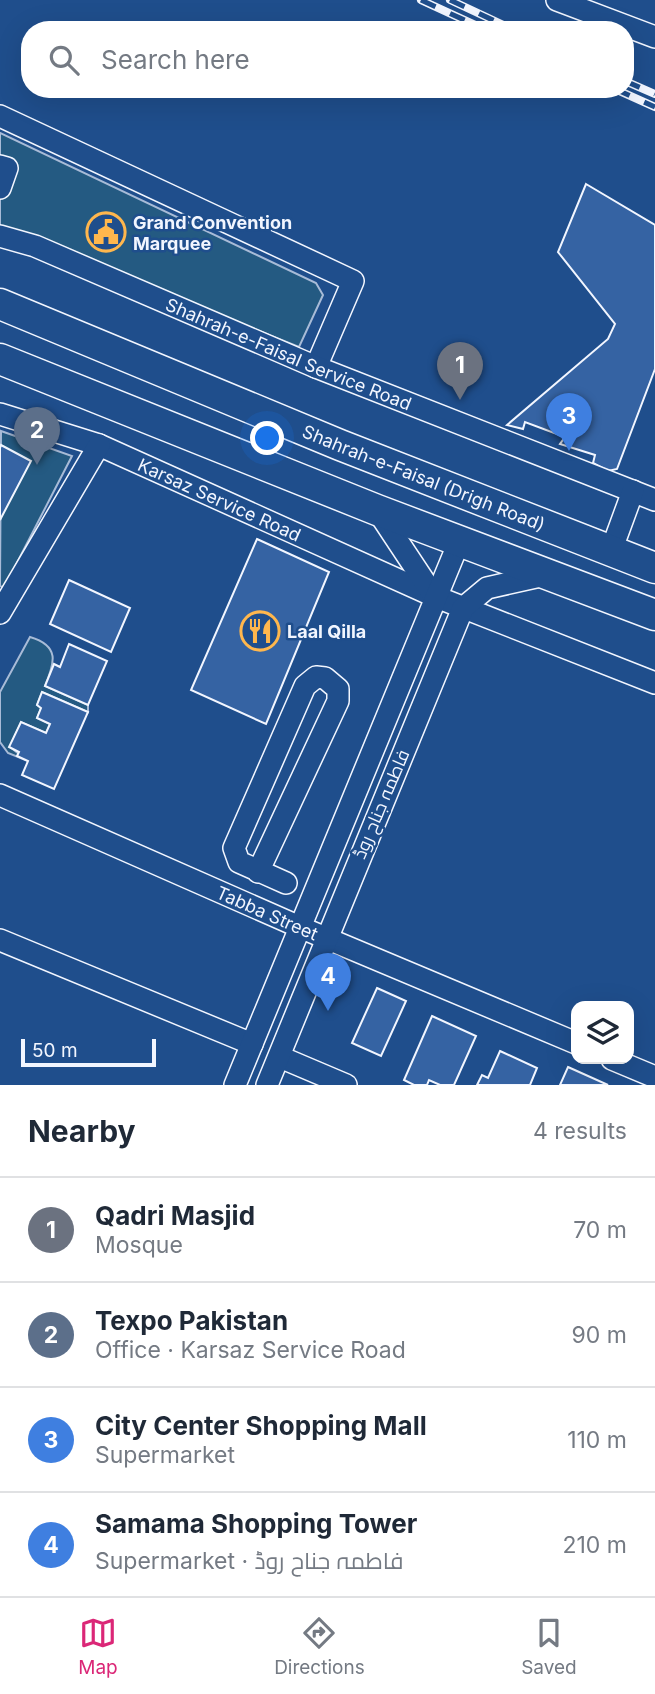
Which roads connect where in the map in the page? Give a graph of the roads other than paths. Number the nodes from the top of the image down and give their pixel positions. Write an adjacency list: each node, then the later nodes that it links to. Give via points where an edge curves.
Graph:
1 (557, 0): 2 (street)
2 (613, 21)
3 (634, 29): 4 (street)
4 (655, 37)
5 (0, 116): 11 (street, via 353,281)
6 (0, 166): 7 (street, via 7,169)
7 (0, 188)
8 (0, 236): 11 (street, Shahrah-e-Faisal Service Road, via 35,246)
9 (0, 304): 18 (highway, Shahrah-e-Faisal (Drigh Road))
10 (0, 359): 16 (highway)
11 (316, 367): 14 (street, Shahrah-e-Faisal Service Road)
12 (0, 414): 13 (street, Karsaz Service Road)
13 (99, 445): 21 (street, Karsaz Service Road); 23 (street)
14 (632, 491): 15 (street, Shahrah-e-Faisal Service Road); 18 (street)
15 (655, 499)
16 (377, 510): 17 (highway); 21 (street)
17 (459, 542): 20 (highway); 21 (street, فاطمہ جناح روڈ)
18 (611, 551): 19 (highway, Shahrah-e-Faisal (Drigh Road))
19 (655, 568)
20 (545, 575): 22 (street, فاطمہ جناح روڈ, via 487,588); 24 (highway)
21 (434, 596): 22 (street, Karsaz Service Road); 29 (street, فاطمہ جناح روڈ)
22 (464, 608): 25 (street, Karsaz Service Road); 30 (street, فاطمہ جناح روڈ)
23 (0, 613)
24 (655, 615)
25 (655, 683)
26 (0, 795): 28 (street, Tabba Street)
27 (273, 878): 27 (street, via 239,862 234,848 305,685 316,677 326,678 338,689 338,701); 28 (street)
28 (259, 909): 29 (street, Tabba Street)
29 (302, 928): 30 (street, Tabba Street); 33 (street, فاطمہ جناح روڈ)
30 (326, 936): 32 (street, Tabba Street); 34 (street, فاطمہ جناح روڈ)
31 (0, 940): 33 (street)
32 (571, 1041)
33 (253, 1044): 37 (street, فاطمہ جناح روڈ)
34 (280, 1057): 38 (street, فاطمہ جناح روڈ); 39 (street)
35 (624, 1064): 36 (street)
36 (655, 1077)
37 (235, 1085)
38 (267, 1085)
39 (346, 1085)

